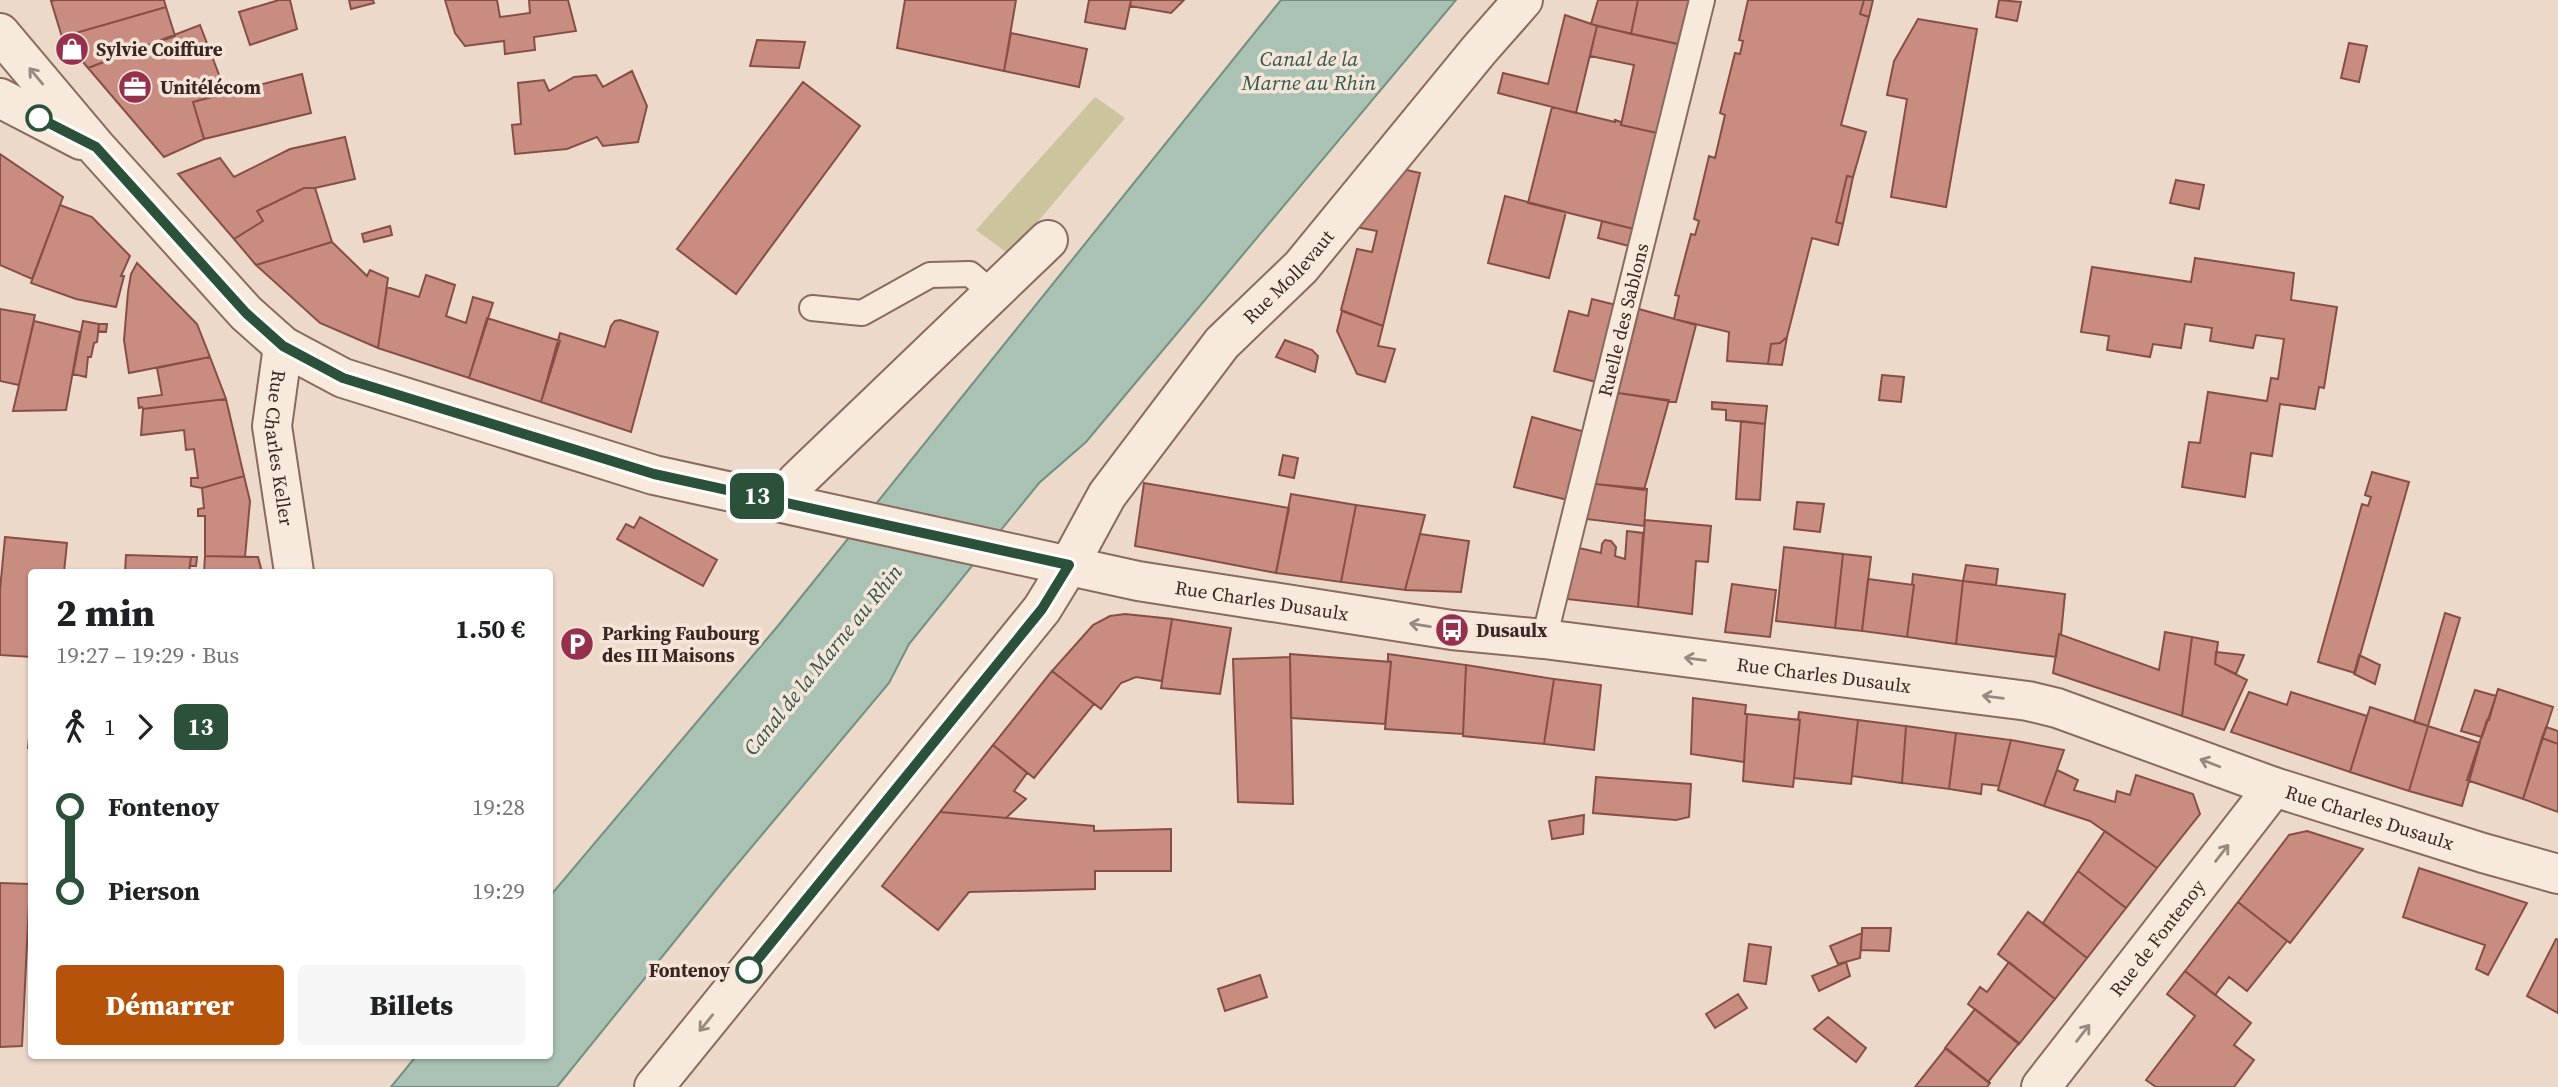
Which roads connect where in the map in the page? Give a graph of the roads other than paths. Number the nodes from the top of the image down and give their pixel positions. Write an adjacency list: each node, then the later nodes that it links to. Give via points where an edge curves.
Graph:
1 (1523, 0): 11 (street, Rue Mollevaut, via 1301,267 1222,343)
2 (1702, 0): 13 (lane, Ruelle des Sablons)
3 (0, 33): 5 (street, Rue Charles Keller, one-way to 3)
4 (0, 98): 5 (street, Rue Charles Keller)
5 (96, 147): 9 (street, Rue Charles Keller, via 246,313)
6 (1048, 240): 7 (street)
7 (992, 293): 8 (lane, via 970,274 930,275 862,313); 10 (street, via 797,481)
8 (812, 308)
9 (283, 346): 10 (street, via 343,378 654,474); 12 (street, Rue Charles Keller, via 272,426)
10 (784, 501): 11 (street)
11 (1053, 561): 13 (street, Rue Charles Dusaulx, one-way to 11, via 1438,628 1138,581); 16 (street, Rue Mollevaut, one-way to 16, via 1042,609)
12 (294, 569)
13 (1544, 639): 14 (street, Rue Charles Dusaulx, one-way to 13, via 2028,701)
14 (2274, 787): 15 (street, Rue Charles Dusaulx); 17 (street, Rue de Fontenoy, one-way to 14)
15 (2558, 874)
16 (654, 1087)
17 (2041, 1087)

